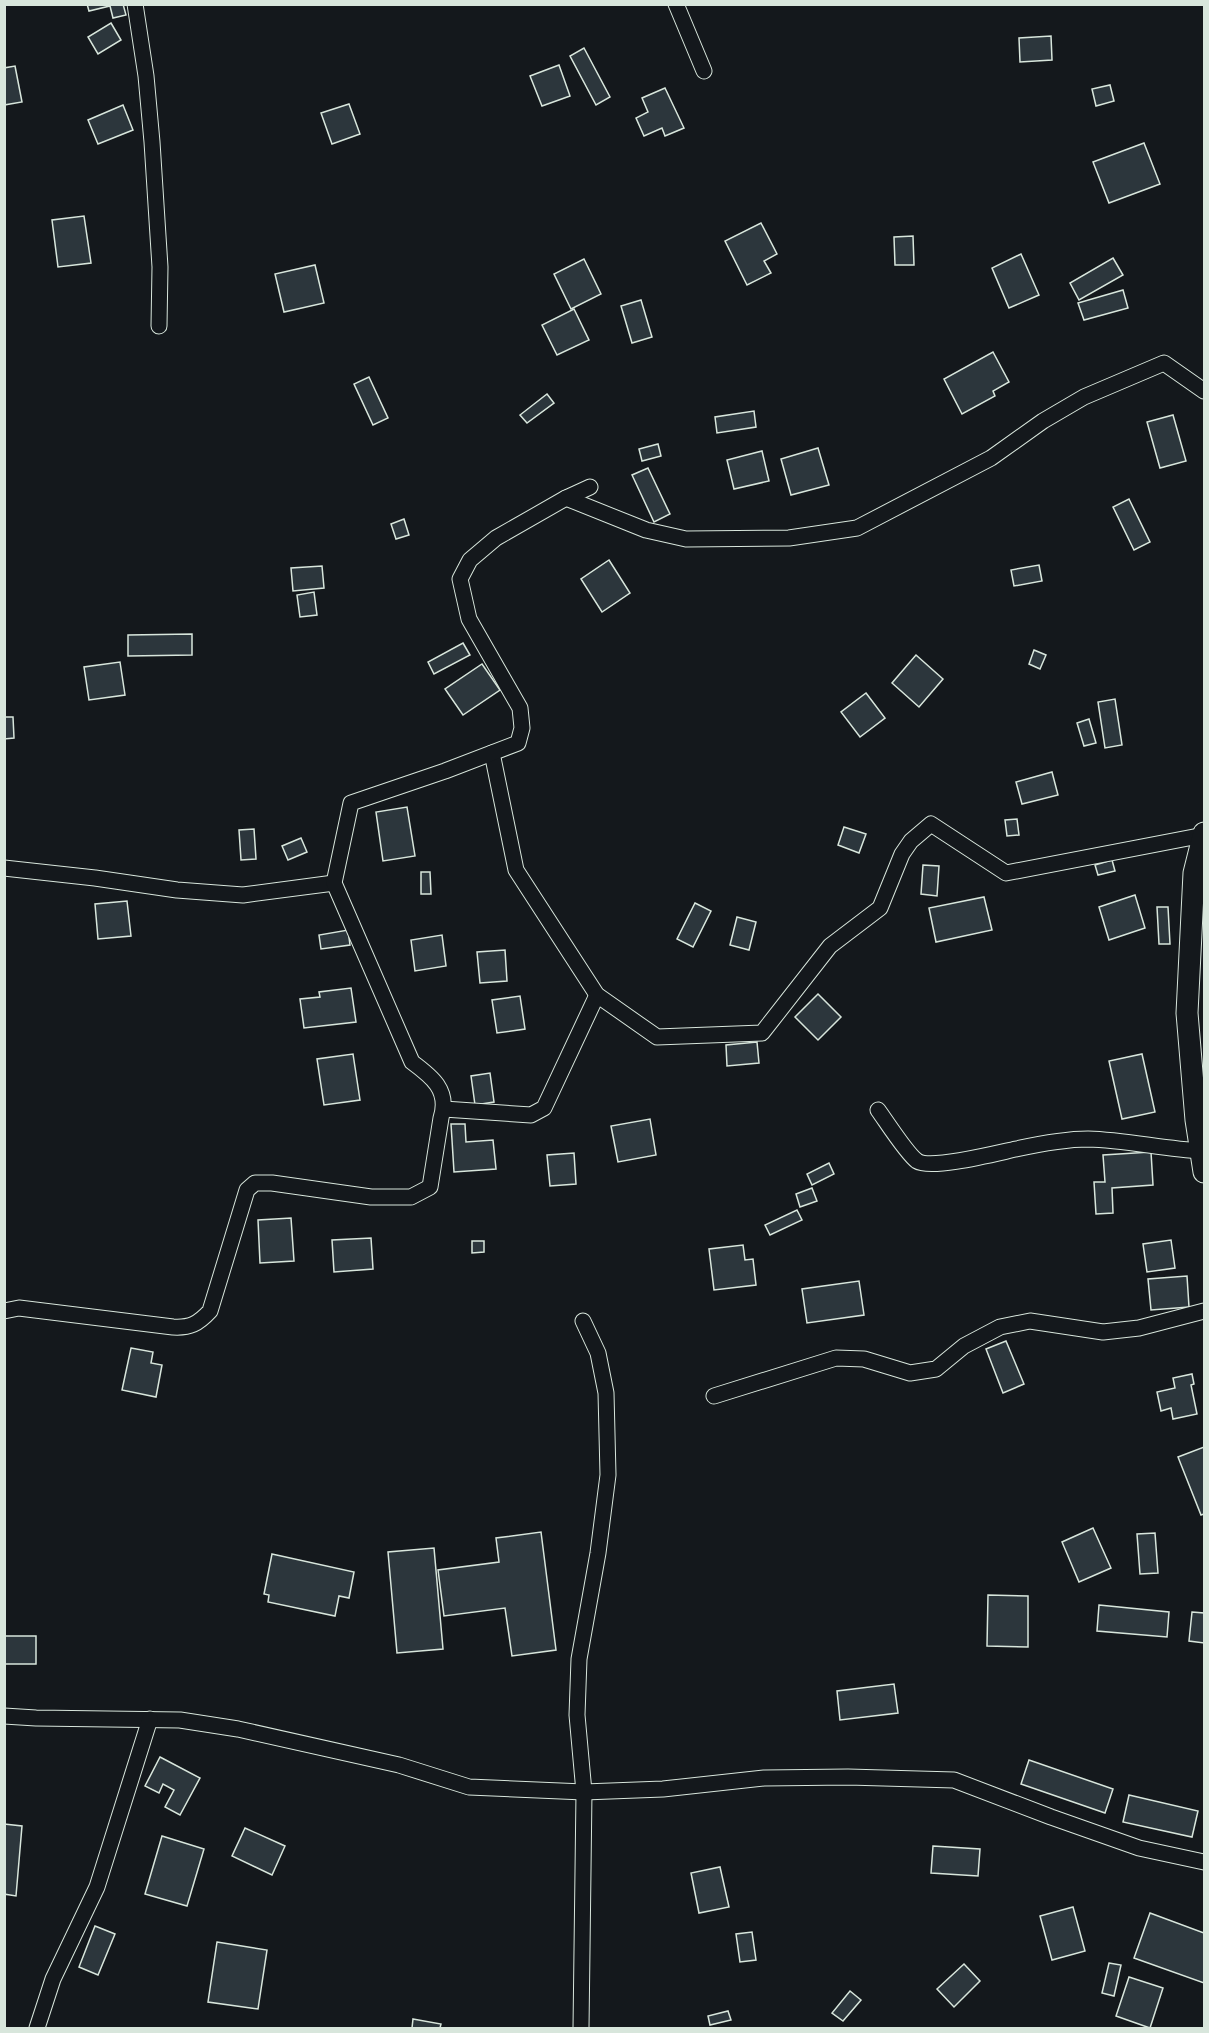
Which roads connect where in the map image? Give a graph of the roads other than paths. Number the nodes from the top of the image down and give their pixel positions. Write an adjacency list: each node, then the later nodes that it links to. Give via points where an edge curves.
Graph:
1 (135, 4): 4 (street, via 152,142 160,267)
2 (676, 4): 3 (street)
3 (704, 70)
4 (159, 326)
5 (1204, 391): 7 (street, via 1164,363 1084,397 991,458 858,528 789,538 686,539 646,530)
6 (590, 487): 7 (street)
7 (566, 498): 8 (street, via 496,538 470,560 460,579 469,619 520,708 522,728 518,743)
8 (492, 753): 11 (street, via 351,802); 13 (street, via 516,870)
9 (1204, 834): 12 (street, via 1194,873); 13 (street, via 1006,873 931,824 902,854 880,908 830,946 762,1033 657,1037)
10 (4, 868): 11 (street, via 243,896)
11 (334, 883): 14 (street, via 412,1062 434,1078)
12 (1198, 908): 16 (street, via 1187,1014)
13 (597, 995): 14 (street, via 544,1108 531,1115)
14 (444, 1109): 17 (street, via 430,1187 411,1197 370,1197 255,1183 247,1190 210,1311 187,1328 19,1308)
15 (878, 1110): 16 (street, via 917,1161 928,1165 1076,1140 1167,1149)
16 (1203, 1161)
17 (4, 1311)
18 (1204, 1311): 20 (street, via 1139,1328 1103,1332 1030,1322 1000,1328 964,1346 936,1369 910,1373 864,1359 836,1358)
19 (583, 1321): 23 (street, via 598,1353 606,1393 608,1475 579,1659 577,1715)
20 (714, 1396)
21 (4, 1716): 22 (street)
22 (150, 1719): 23 (street, via 238,1729 399,1765 469,1788); 25 (street, via 97,1887 53,1979)
23 (584, 1791): 24 (street, via 663,1789 764,1778 954,1780 1139,1848); 26 (street)
24 (1204, 1862)
25 (37, 2028)
26 (581, 2028)

